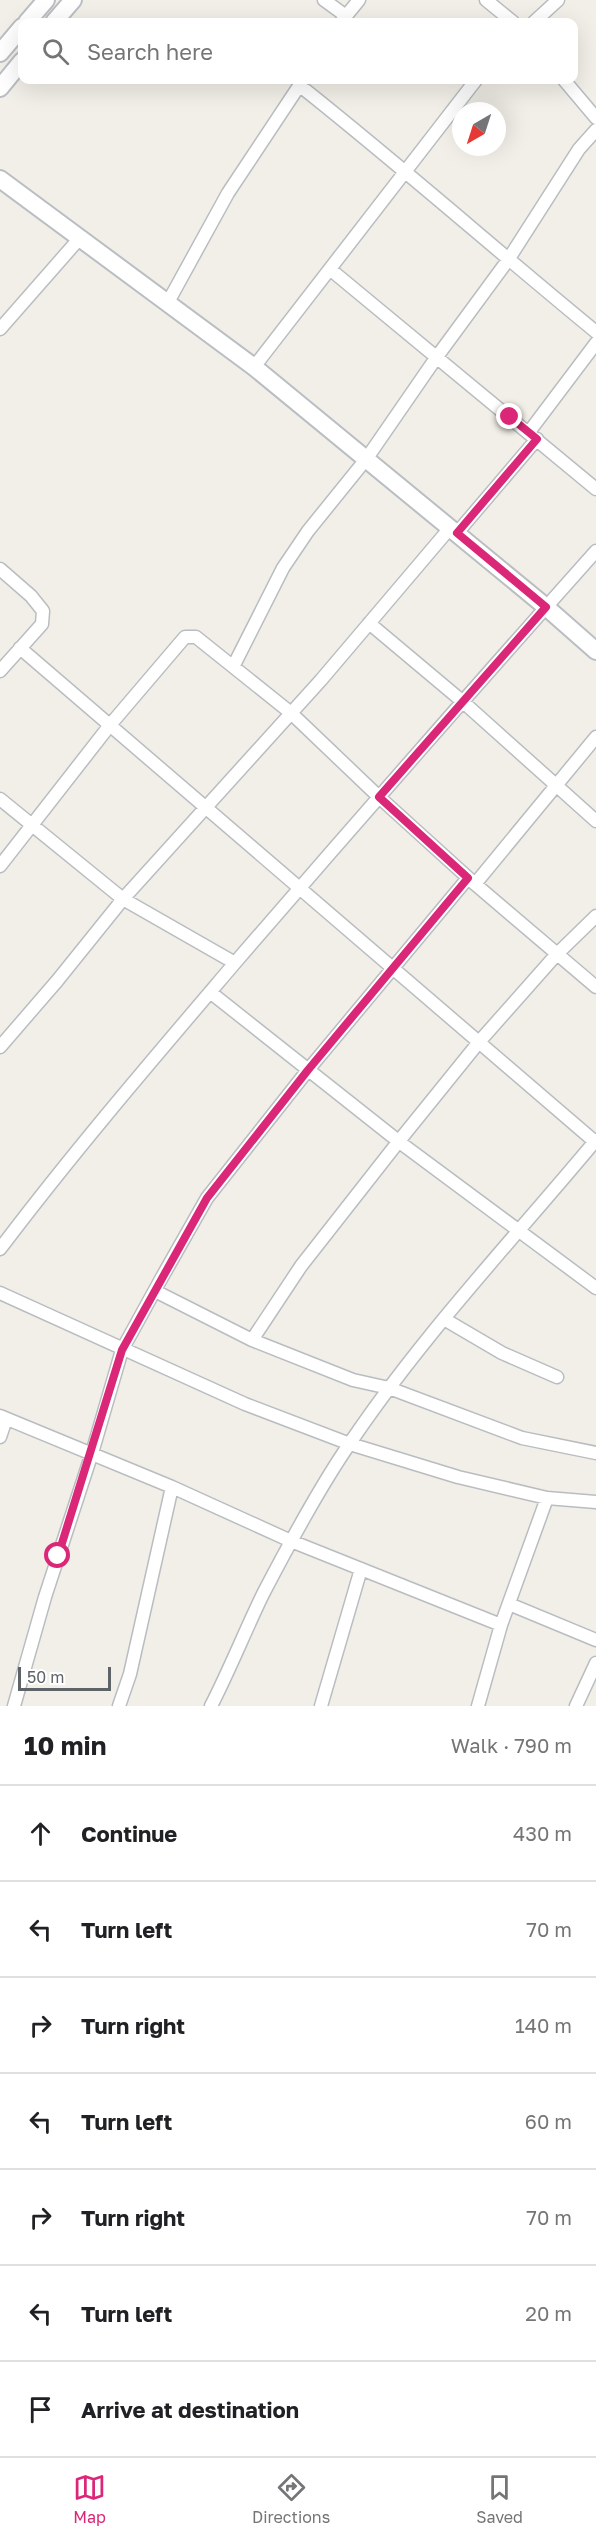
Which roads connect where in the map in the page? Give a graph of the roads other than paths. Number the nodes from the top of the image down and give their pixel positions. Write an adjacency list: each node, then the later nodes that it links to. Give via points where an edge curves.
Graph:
1 (46, 0): 7 (street)
2 (73, 0): 8 (street)
3 (324, 0): 9 (street)
4 (359, 0): 10 (street)
5 (486, 0): 11 (street)
6 (558, 0): 12 (street)
7 (30, 18)
8 (57, 18)
9 (343, 18)
10 (345, 18)
11 (508, 18)
12 (538, 18)
13 (18, 32): 14 (street)
14 (0, 53)
15 (18, 66): 20 (street)
16 (300, 84): 28 (street, via 228,193)
17 (303, 84): 23 (street)
18 (473, 84): 23 (street)
19 (567, 84): 21 (street)
20 (0, 88)
21 (596, 118)
22 (596, 130): 26 (street, via 579,149)
23 (406, 170): 26 (street); 27 (street)
24 (0, 179): 25 (street)
25 (79, 239): 28 (street); 29 (street)
26 (508, 260): 30 (street); 32 (street)
27 (331, 270): 32 (street); 33 (street)
28 (167, 304): 33 (street)
29 (0, 329)
30 (596, 332)
31 (596, 343): 34 (street)
32 (436, 358): 34 (street); 35 (street)
33 (254, 367): 35 (street)
34 (533, 435): 36 (street); 37 (street)
35 (367, 458): 37 (street); 44 (street, via 290,559)
36 (596, 489)
37 (454, 530): 40 (street); 41 (street)
38 (596, 551): 40 (street)
39 (0, 569): 42 (street, via 43,611 42,624)
40 (546, 607): 43 (street); 46 (street)
41 (369, 623): 46 (street); 47 (street)
42 (20, 648): 45 (street); 48 (street)
43 (596, 651)
44 (234, 665): 47 (street); 48 (street, via 196,637 185,637)
45 (0, 671)
46 (462, 701): 50 (street); 51 (street)
47 (291, 712): 51 (street); 53 (street)
48 (110, 725): 53 (street); 55 (street)
49 (596, 737): 50 (street)
50 (556, 786): 54 (street); 57 (street)
51 (379, 797): 57 (street); 58 (street)
52 (0, 799): 55 (street)
53 (205, 807): 58 (street); 59 (street)
54 (596, 821)
55 (33, 826): 56 (street); 59 (street)
56 (0, 866)
57 (472, 881): 61 (street); 63 (street)
58 (300, 887): 62 (street); 63 (street)
59 (123, 899): 62 (street); 67 (street)
60 (596, 916): 61 (street)
61 (556, 955): 64 (street); 66 (street)
62 (235, 963): 65 (street)
63 (393, 968): 66 (street); 68 (street)
64 (596, 987)
65 (210, 992): 68 (street); 72 (street, via 74,1152)
66 (479, 1042): 69 (street); 70 (street)
67 (0, 1047)
68 (308, 1070): 69 (street); 74 (street, via 207,1198)
69 (399, 1141): 71 (street); 77 (street, via 301,1266)
70 (595, 1141): 71 (street)
71 (520, 1232): 73 (street); 76 (street)
72 (0, 1249)
73 (596, 1288)
74 (155, 1291): 77 (street); 78 (street)
75 (0, 1293): 78 (street)
76 (444, 1319): 79 (street, via 502,1353); 80 (street)
77 (252, 1340): 80 (street, via 353,1380)
78 (122, 1350): 83 (street, via 245,1404); 84 (street)
79 (557, 1377)
80 (389, 1388): 83 (street); 85 (street, via 522,1438)
81 (3, 1418): 82 (street); 84 (street)
82 (0, 1437)
83 (350, 1444): 87 (street, via 458,1477); 89 (street)
84 (92, 1453): 86 (street); 95 (street)
85 (596, 1453)
86 (172, 1487): 89 (street); 96 (street)
87 (546, 1498): 88 (street); 91 (street)
88 (596, 1503)
89 (291, 1541): 90 (street); 97 (street)
90 (361, 1569): 92 (street); 98 (street)
91 (509, 1604): 92 (street); 93 (street)
92 (501, 1625): 99 (street)
93 (596, 1640)
94 (596, 1663): 100 (street)
95 (14, 1706)
96 (119, 1706)
97 (211, 1706)
98 (321, 1706)
99 (478, 1706)
100 (576, 1706)

